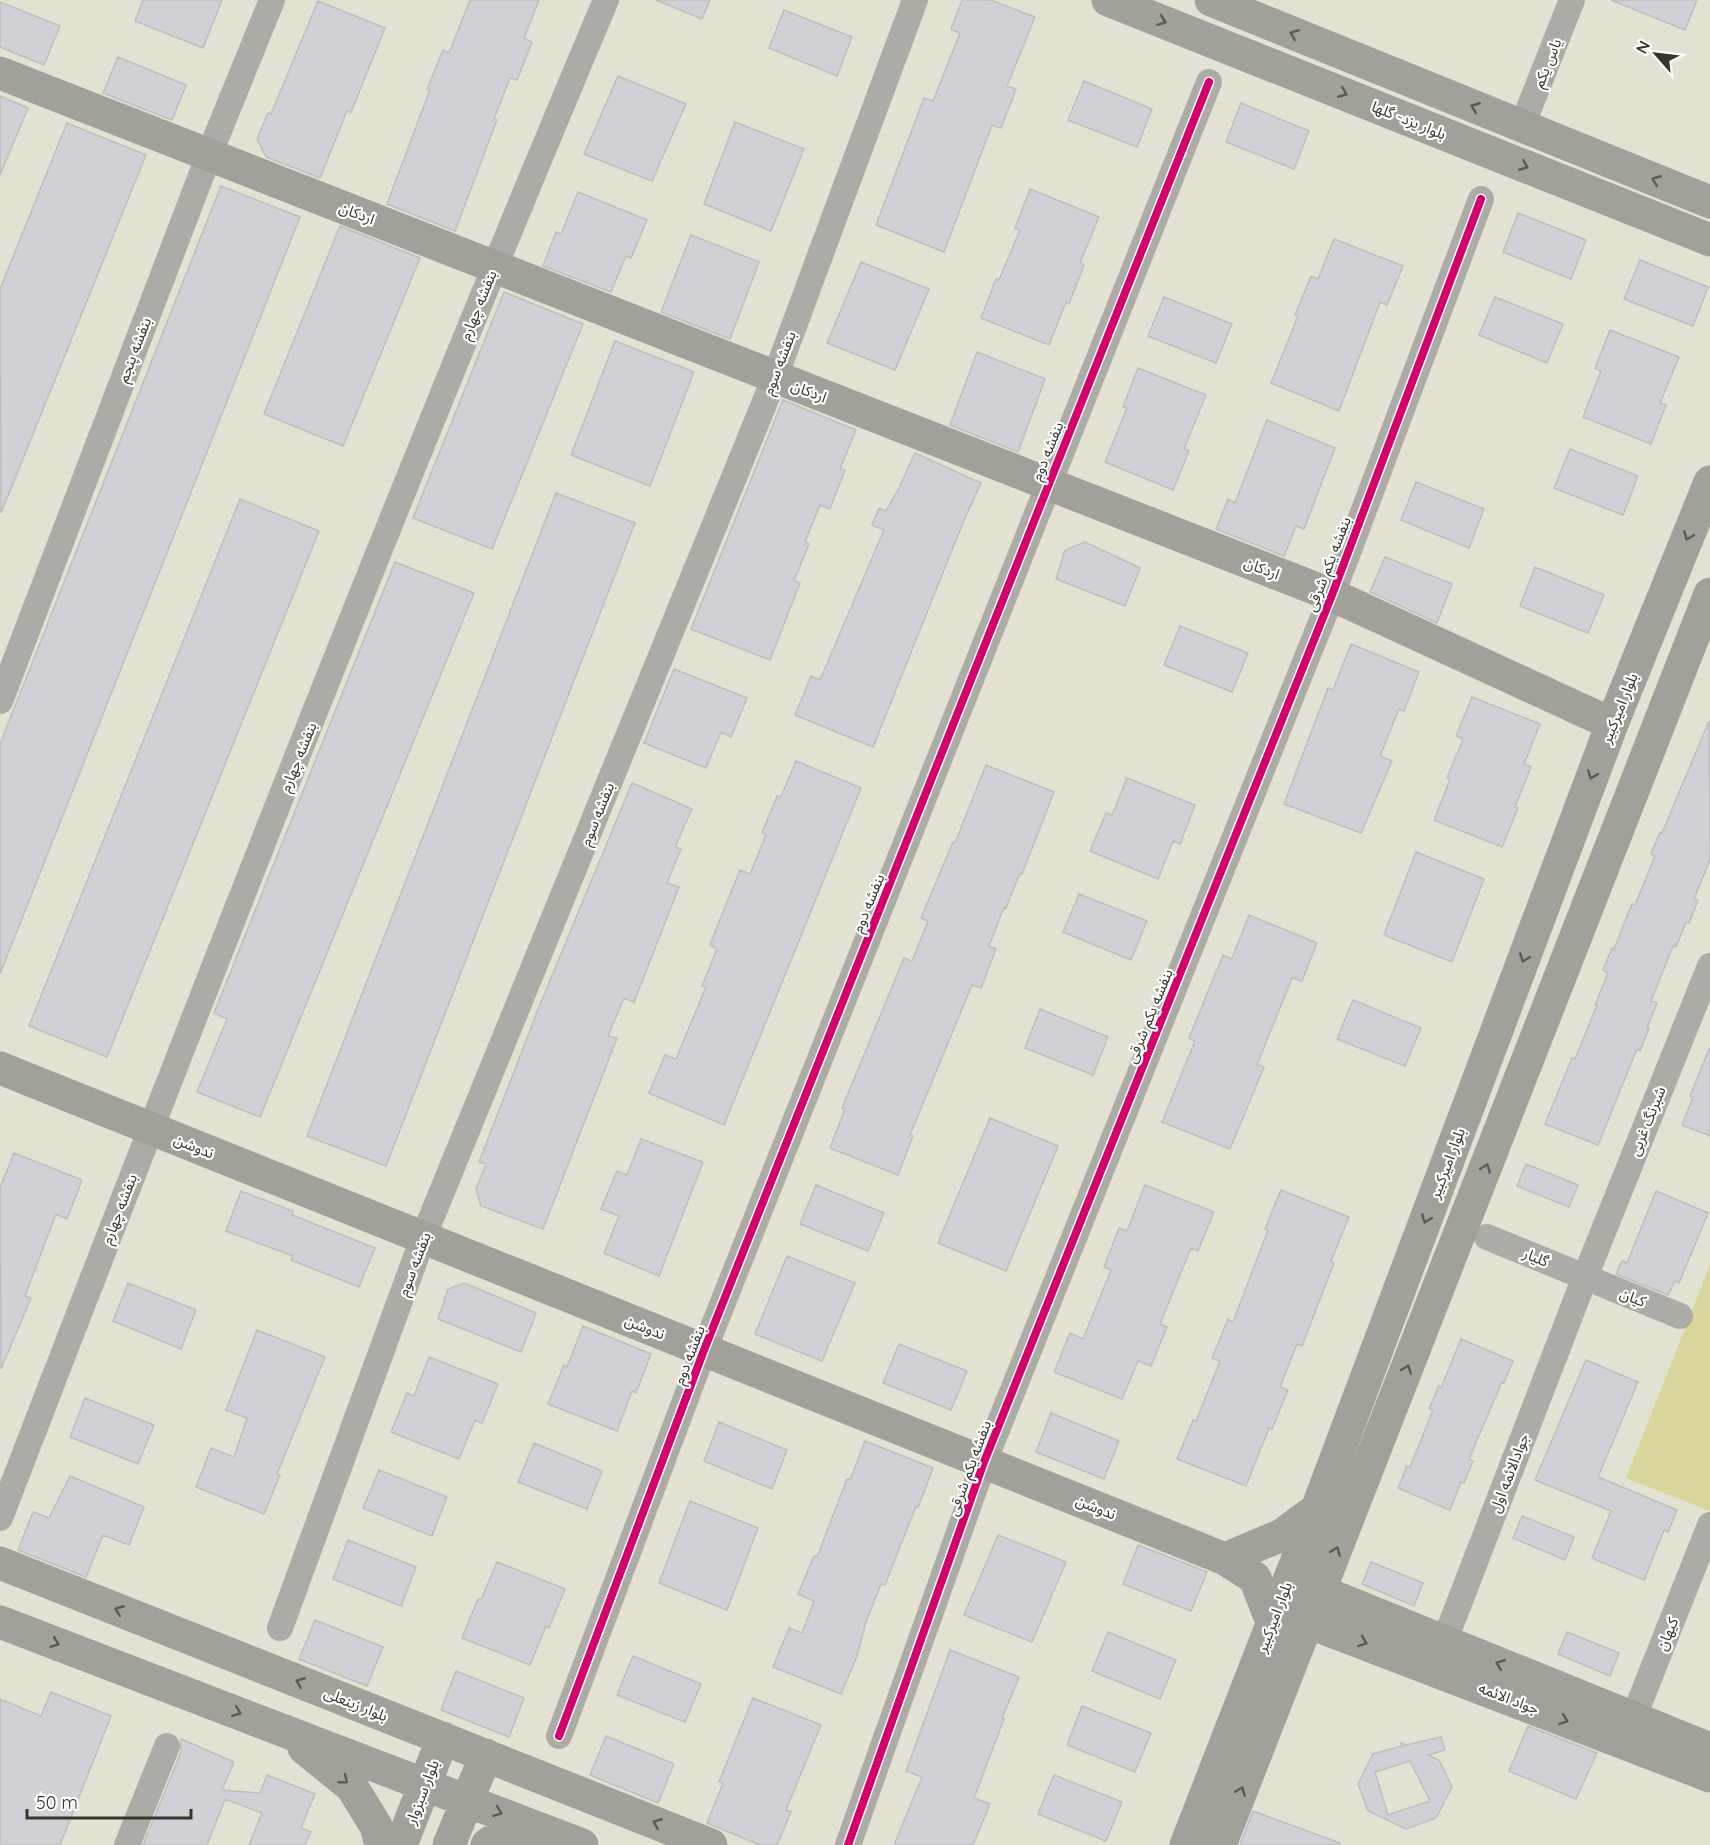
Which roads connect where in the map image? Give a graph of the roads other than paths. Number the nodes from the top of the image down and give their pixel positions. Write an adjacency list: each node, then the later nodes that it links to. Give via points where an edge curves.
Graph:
1 (272, 0): 10 (street, بنفشه پنجم)
2 (606, 0): 14 (street, بنفشه چهارم)
3 (915, 0): 15 (street, بنفشه سوم)
4 (1108, 0): 13 (main road, بلوار یزد- گلها, one-way to 13)
5 (1572, 0): 9 (street, یاس یکم)
6 (1223, 2): 9 (main road, one-way to 6)
7 (0, 73): 10 (main road, اردکان)
8 (1209, 82): 17 (street, بنفشه دوم)
9 (1522, 126): 12 (main road, one-way to 9)
10 (209, 155): 14 (main road, اردکان); 20 (street, بنفشه پنجم)
11 (1481, 199): 19 (street, بنفشه یکم شرقی)
12 (1710, 202)
13 (1710, 240)
14 (493, 267): 15 (main road, اردکان); 24 (street, بنفشه چهارم)
15 (775, 377): 17 (main road, اردکان); 26 (street, بنفشه سوم)
16 (1710, 482): 21 (main road, بلوار امیرکبیر, one-way to 21)
17 (1048, 484): 19 (main road, اردکان); 29 (street, بنفشه دوم)
18 (1710, 594): 36 (main road, one-way to 18)
19 (1332, 595): 21 (main road, اردکان); 30 (street, بنفشه یکم شرقی)
20 (0, 701)
21 (1612, 724): 31 (main road, بلوار امیرکبیر, one-way to 31)
22 (1710, 966): 27 (street, شبرنگ غربی)
23 (0, 1068): 24 (main road, ندوشن)
24 (150, 1129): 26 (main road, ندوشن); 32 (street, بنفشه چهارم)
25 (1487, 1237): 27 (street, گلیار)
26 (423, 1238): 29 (main road, ندوشن); 40 (street, بنفشه سوم)
27 (1585, 1277): 28 (street, کیان); 41 (street, جوادالائمه اول)
28 (1680, 1316)
29 (704, 1350): 30 (main road, ندوشن); 44 (street, بنفشه دوم)
30 (984, 1462): 34 (main road, ندوشن); 59 (street, بنفشه یکم شرقی)
31 (1317, 1509): 34 (main road, via 1282,1535); 37 (main road, بلوار امیرکبیر)
32 (0, 1518)
33 (1710, 1526): 43 (street, کیهان)
34 (1225, 1559): 37 (main road, ندوشن, via 1256,1578)
35 (0, 1563): 45 (main road, بلوار زینعلی, one-way to 35)
36 (1320, 1591): 38 (main road); 41 (main road, جواد الائمه)
37 (1272, 1622): 60 (main road, بلوار امیرکبیر)
38 (1308, 1622): 41 (main road, جواد الائمه, one-way to 41); 61 (main road, one-way to 38)
39 (0, 1623): 42 (main road, one-way to 42)
40 (280, 1628)
41 (1439, 1655): 43 (main road, جواد الائمه)
42 (282, 1730): 50 (main road); 54 (main road, one-way to 54, via 352,1787 376,1826)
43 (1628, 1731): 47 (main road, جواد الائمه); 49 (main road, جواد الائمه)
44 (558, 1736)
45 (443, 1738): 48 (main road, بلوار زینعلی); 50 (main road, بلوار سبزوار)
46 (167, 1746): 53 (street)
47 (1710, 1749)
48 (486, 1755): 51 (main road); 58 (main road, بلوار زینعلی, one-way to 48)
49 (1710, 1776)
50 (425, 1785): 51 (main road); 55 (main road, بلوار سبزوار)
51 (467, 1800): 52 (main road, one-way to 52); 56 (main road)
52 (570, 1840): 57 (main road)
53 (127, 1845)
54 (381, 1845)
55 (401, 1845)
56 (449, 1845)
57 (487, 1845)
58 (711, 1845)
59 (848, 1845)
60 (1186, 1845)
61 (1220, 1845)

